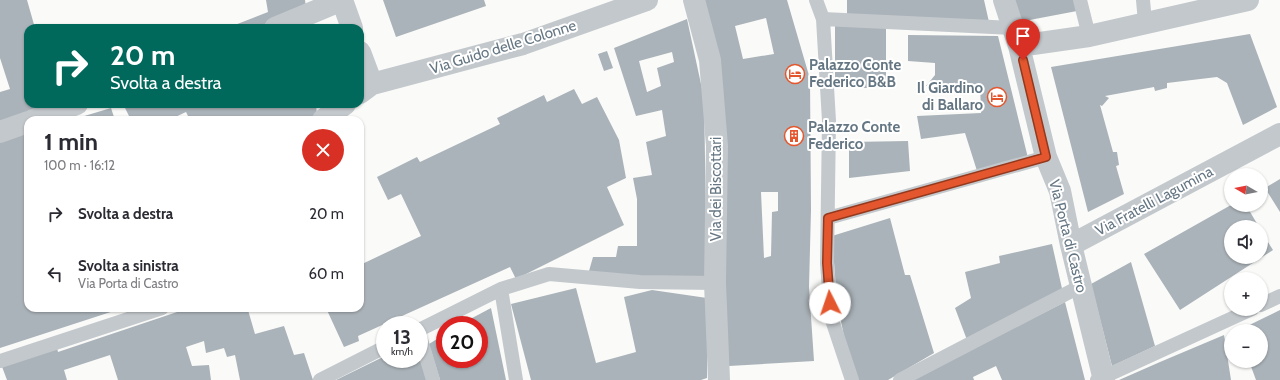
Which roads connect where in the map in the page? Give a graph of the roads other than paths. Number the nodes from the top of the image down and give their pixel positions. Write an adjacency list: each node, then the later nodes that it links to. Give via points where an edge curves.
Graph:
1 (342, 0): 11 (street); 12 (street)
2 (647, 0): 16 (street, Via Guido delle Colonne, via 523,44)
3 (694, 0): 27 (street, Via dei Biscottari, via 710,60 713,91 717,146)
4 (816, 0): 9 (lane)
5 (1004, 0): 14 (street, Via Porta di Castro)
6 (1080, 0): 13 (lane)
7 (1143, 0): 10 (lane)
8 (1248, 0): 10 (street)
9 (823, 19): 14 (lane); 25 (lane, via 829,121)
10 (1145, 22): 13 (street)
11 (285, 24)
12 (351, 24)
13 (1089, 36): 14 (street)
14 (1016, 37): 24 (street, Via Porta di Castro)
15 (364, 77): 16 (street)
16 (366, 89)
17 (66, 108): 19 (street)
18 (340, 108): 20 (street)
19 (43, 116)
20 (328, 116)
21 (24, 123): 22 (street)
22 (0, 132)
23 (1280, 134): 26 (street, Via Fratelli Lagumina)
24 (1046, 157): 25 (lane); 26 (street, Via Porta di Castro, via 1060,191)
25 (828, 223): 43 (lane, via 827,263 831,317)
26 (1071, 245): 28 (street, Via Porta di Castro)
27 (715, 284): 29 (lane, via 640,282 549,274); 42 (street, Via dei Biscottari)
28 (1081, 286): 38 (street, Via Porta di Castro); 44 (lane)
29 (502, 288): 34 (lane); 41 (lane)
30 (1280, 296): 31 (lane)
31 (1268, 302)
32 (150, 312): 36 (lane)
33 (1237, 316): 38 (lane)
34 (428, 327)
35 (376, 352): 39 (lane)
36 (0, 361)
37 (428, 363): 40 (lane)
38 (1101, 379)
39 (320, 380)
40 (433, 380)
41 (516, 380)
42 (719, 380)
43 (852, 380)
44 (900, 380)

